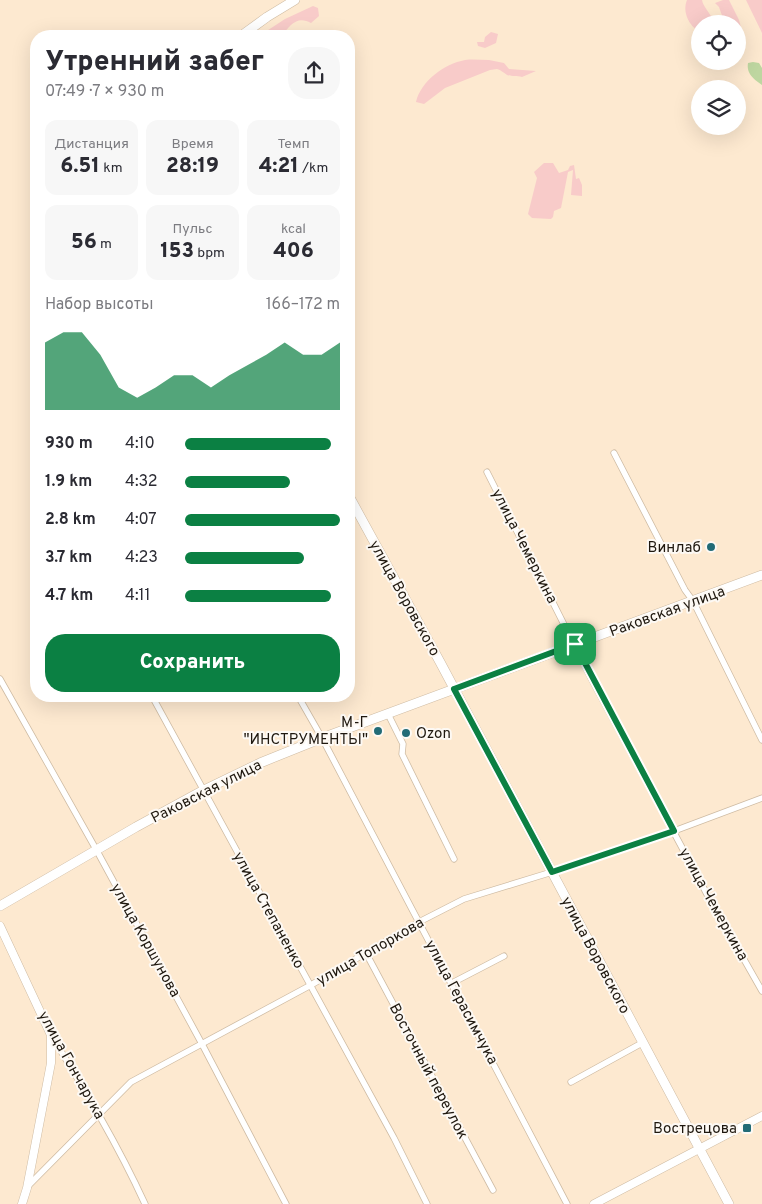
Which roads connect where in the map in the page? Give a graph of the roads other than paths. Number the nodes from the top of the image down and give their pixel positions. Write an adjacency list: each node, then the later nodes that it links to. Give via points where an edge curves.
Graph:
1 (295, 0): 2 (main road)
2 (249, 30)
3 (614, 453): 7 (street)
4 (487, 472): 8 (street, улица Чемеркина)
5 (355, 516): 10 (main road, улица Воровского)
6 (762, 576): 7 (main road, Раковская улица)
7 (693, 601): 8 (main road, Раковская улица); 15 (street)
8 (575, 644): 10 (main road, Раковская улица); 18 (street, улица Чемеркина)
9 (0, 679): 19 (street, улица Коршунова)
10 (454, 689): 13 (main road, Раковская улица); 21 (main road, улица Воровского)
11 (155, 702): 16 (street, улица Степаненко)
12 (301, 702): 14 (street, улица Герасимчука)
13 (388, 714): 14 (main road, Раковская улица); 20 (street, via 403,744 402,754)
14 (322, 738): 16 (main road, Раковская улица); 23 (street, улица Герасимчука)
15 (762, 740)
16 (204, 790): 19 (main road, Раковская улица); 28 (street, улица Степаненко)
17 (762, 798): 18 (street, улица Топоркова)
18 (674, 831): 21 (street, улица Топоркова); 29 (street, улица Чемеркина)
19 (97, 851): 22 (main road, Раковская улица); 32 (street, улица Коршунова)
20 (454, 859)
21 (552, 872): 23 (street, улица Топоркова, via 464,899); 31 (main road, улица Воровского)
22 (0, 906)
23 (419, 922): 25 (street, улица Топоркова); 27 (street, улица Герасимчука)
24 (0, 926): 30 (street, улица Гончарука)
25 (366, 953): 28 (street, улица Топоркова); 38 (street, Восточный переулок)
26 (504, 956): 27 (street)
27 (452, 983): 43 (street, улица Герасимчука)
28 (310, 985): 32 (street, улица Топоркова); 42 (street, улица Степаненко)
29 (762, 991)
30 (51, 1035): 34 (street, улица Гончарука); 37 (street, улица Топоркова, via 51,1063)
31 (642, 1043): 33 (street); 36 (main road, улица Воровского)
32 (202, 1044): 34 (street, улица Топоркова, via 131,1082); 41 (street, улица Коршунова)
33 (571, 1082)
34 (99, 1113): 37 (street, улица Топоркова); 40 (street, улица Гончарука)
35 (762, 1116): 36 (street)
36 (699, 1149): 44 (street); 45 (main road, улица Воровского)
37 (27, 1188): 39 (street, улица Топоркова)
38 (493, 1190)
39 (22, 1204)
40 (145, 1204)
41 (286, 1204)
42 (427, 1204)
43 (567, 1204)
44 (594, 1204)
45 (729, 1204)

